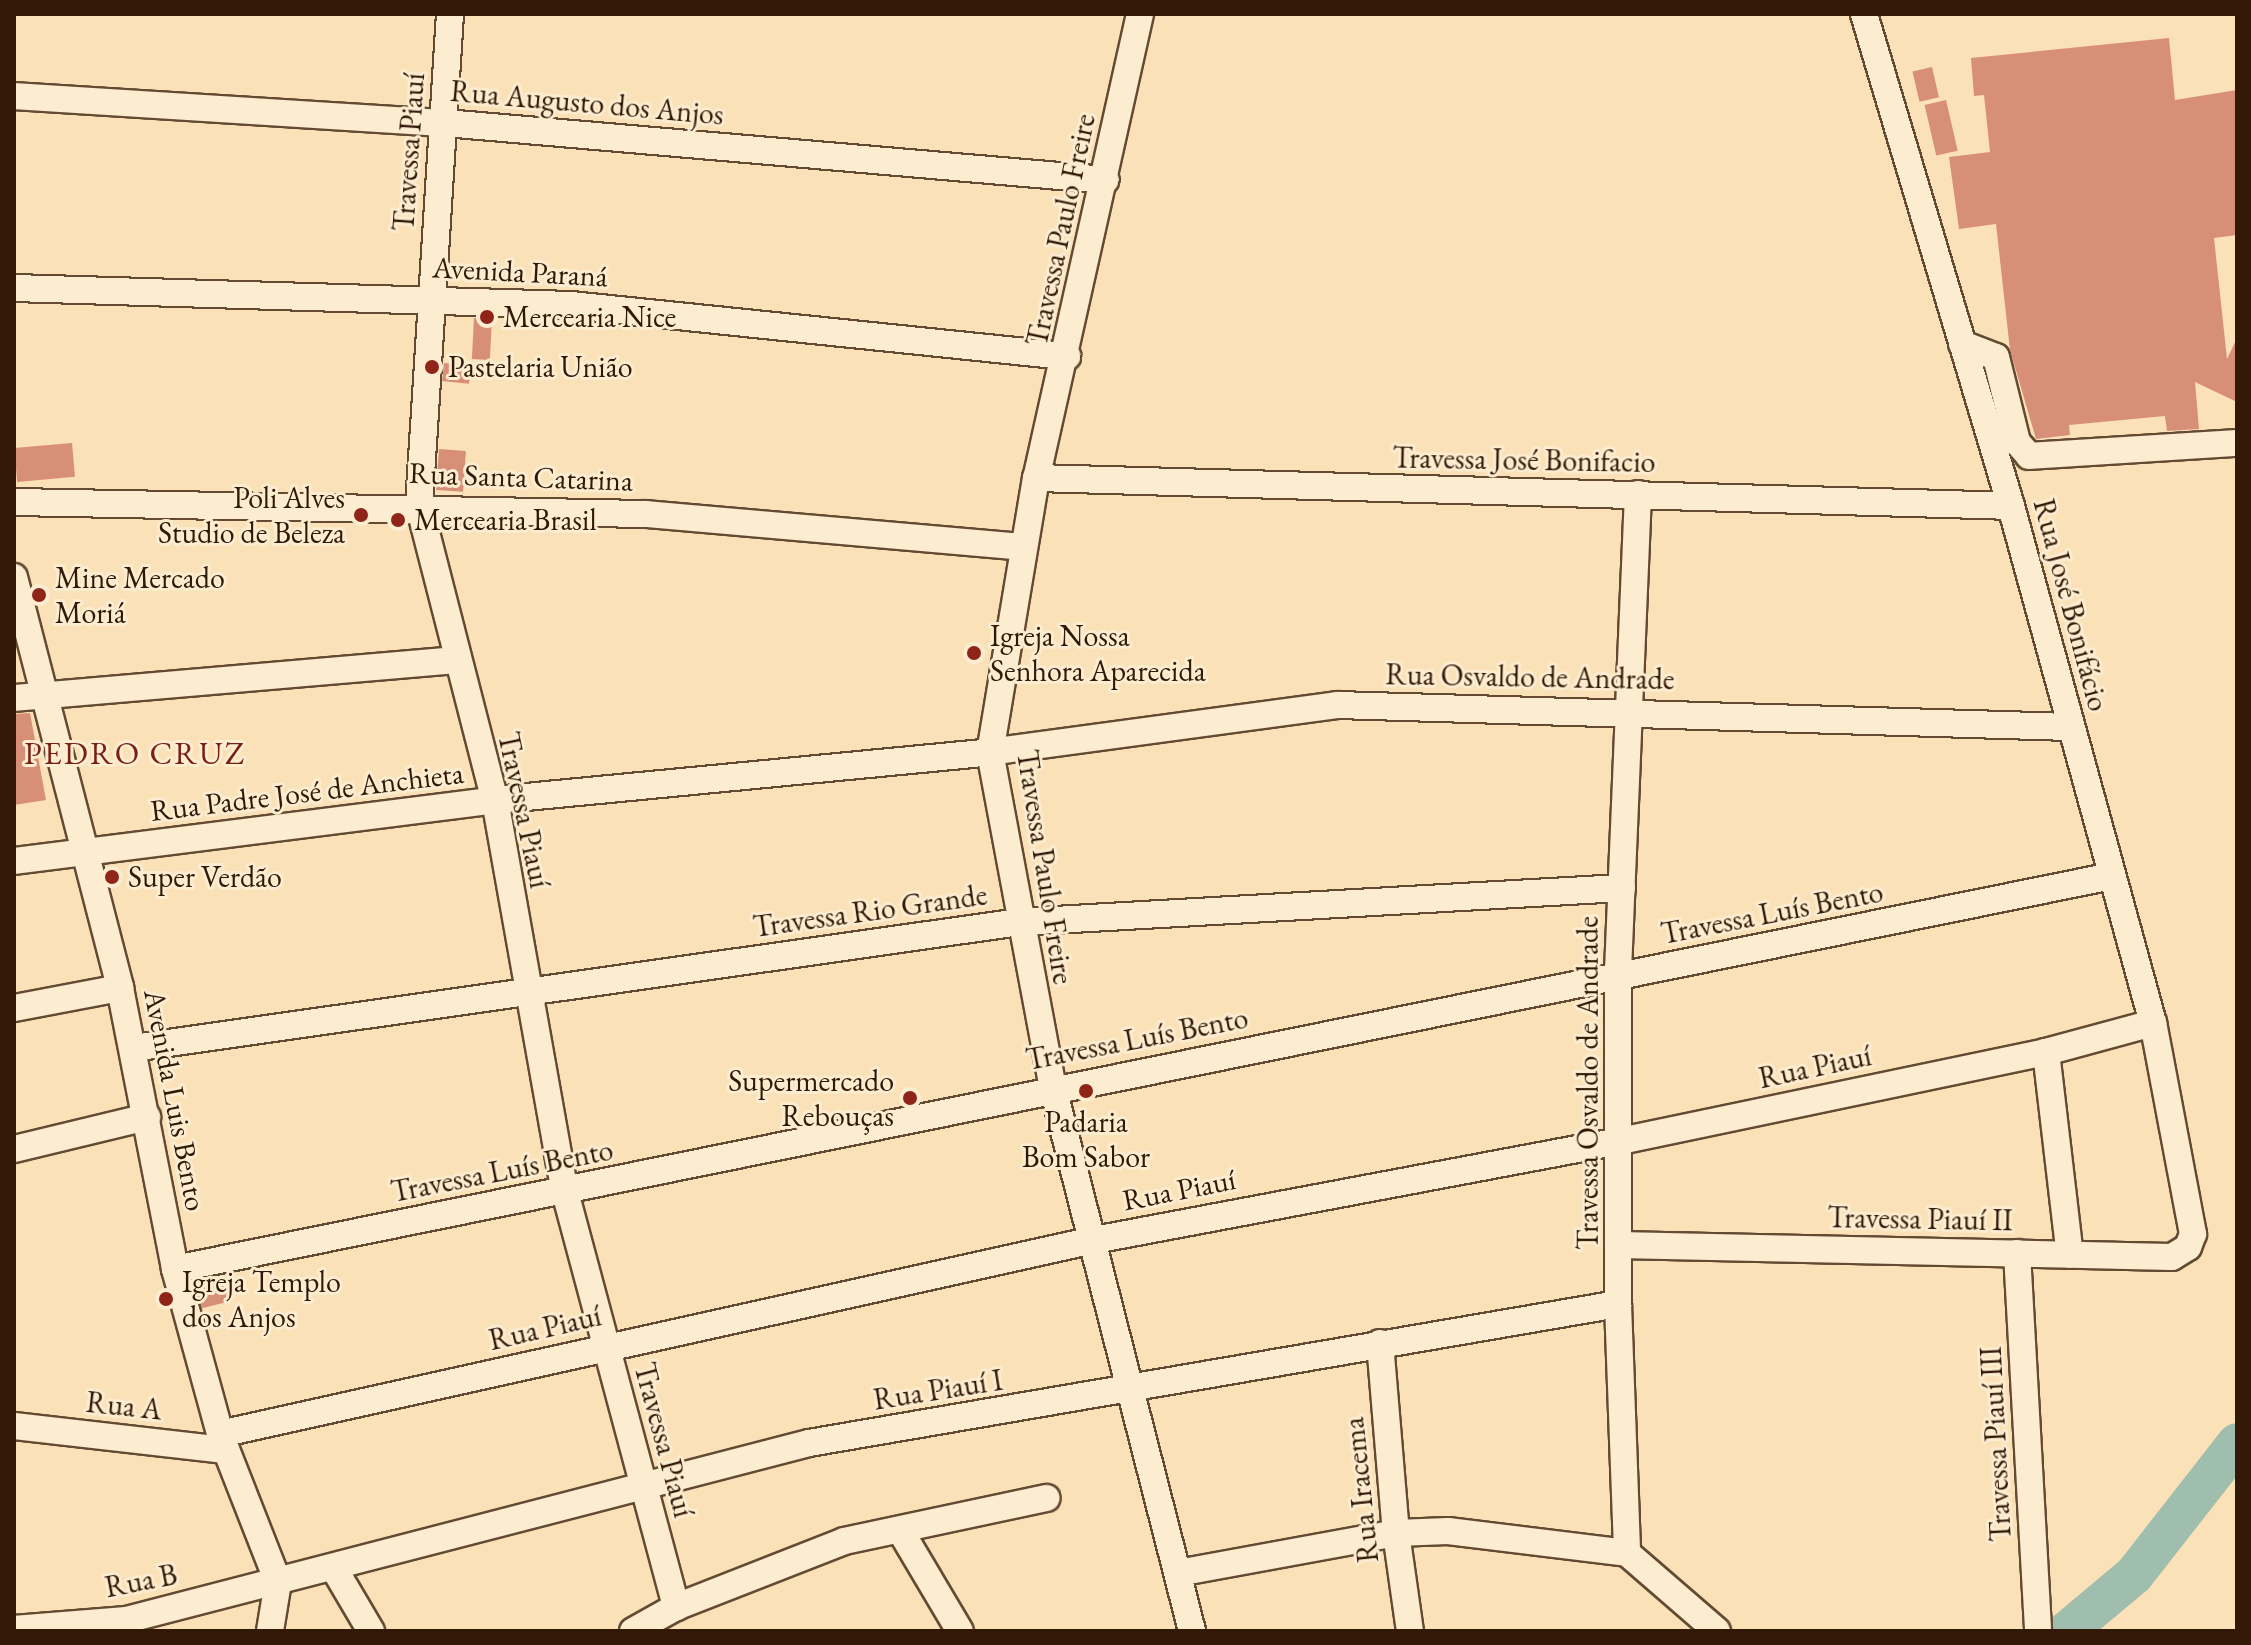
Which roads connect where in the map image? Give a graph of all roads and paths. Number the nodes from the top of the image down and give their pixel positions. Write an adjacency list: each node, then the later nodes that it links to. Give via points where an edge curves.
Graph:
1 (450, 14): 5 (street, Travessa Piauí)
2 (1140, 14): 6 (street, Travessa Paulo Freire)
3 (1864, 14): 9 (street, Rua José Bonifácio)
4 (14, 96): 5 (street, Rua Augusto dos Anjos)
5 (445, 123): 6 (street, Rua Augusto dos Anjos); 8 (street, Travessa Piauí)
6 (1106, 180): 10 (street, Travessa Paulo Freire)
7 (14, 288): 8 (street, Avenida Paraná)
8 (431, 298): 10 (street, Avenida Paraná, via 571,305); 15 (street, Travessa Piauí)
9 (1962, 344): 11 (street, via 1996,357 2017,442 2029,456); 16 (street, Rua José Bonifácio)
10 (1067, 356): 12 (street, Travessa Paulo Freire)
11 (2237, 443)
12 (1036, 478): 13 (street, Travessa José Bonifacio); 17 (street, Travessa Paulo Freire)
13 (1638, 494): 16 (street, Travessa José Bonifacio); 22 (street, Travessa Osvaldo de Andrade)
14 (14, 502): 15 (street, Rua Santa Catarina)
15 (419, 505): 17 (street, Rua Santa Catarina, via 646,514); 19 (street, Travessa Piauí)
16 (2011, 506): 23 (street, Rua José Bonifácio)
17 (1024, 547): 24 (street, Travessa Paulo Freire)
18 (14, 577): 20 (street, Avenida Luis Bento)
19 (455, 660): 20 (street); 25 (street, Travessa Piauí)
20 (41, 696): 21 (street); 26 (street, Avenida Luis Bento)
21 (14, 698)
22 (1627, 711): 23 (street, Rua Osvaldo de Andrade); 24 (street, Rua Osvaldo de Andrade, via 1337,705); 29 (street, Travessa Osvaldo de Andrade)
23 (2071, 727): 28 (street, Rua José Bonifácio)
24 (990, 752): 25 (street, Rua Padre José de Anchieta); 30 (street, Travessa Paulo Freire)
25 (495, 800): 26 (street, Rua Padre José de Anchieta); 33 (street, Travessa Piauí)
26 (87, 852): 27 (street, Rua Padre José de Anchieta); 32 (street, Avenida Luis Bento)
27 (14, 861)
28 (2112, 876): 31 (street, Travessa Luís Bento); 35 (street, Rua José Bonifácio)
29 (1622, 888): 30 (street, Travessa Rio Grande); 31 (street, Travessa Osvaldo de Andrade)
30 (1019, 922): 33 (street, Travessa Rio Grande); 38 (street, Travessa Paulo Freire)
31 (1618, 977): 38 (street, Travessa Luís Bento); 40 (street, Travessa Osvaldo de Andrade)
32 (120, 988): 34 (street); 36 (street, Avenida Luis Bento)
33 (525, 991): 36 (street, Travessa Rio Grande); 42 (street, Travessa Piauí)
34 (18, 1007)
35 (2153, 1023): 37 (street, Rua Piauí); 43 (street, Rua José Bonifácio)
36 (133, 1048): 39 (street, Avenida Luis Bento)
37 (2046, 1052): 40 (street, Rua Piauí); 47 (street)
38 (1053, 1088): 42 (street, Travessa Luís Bento); 44 (street, Travessa Paulo Freire)
39 (147, 1117): 41 (street); 48 (street, Avenida Luis Bento)
40 (1620, 1141): 44 (street, Rua Piauí); 45 (street, Travessa Osvaldo de Andrade)
41 (14, 1149)
42 (565, 1192): 48 (street, Travessa Luís Bento); 51 (street, Travessa Piauí)
43 (2192, 1220): 47 (street, Travessa Piauí II, via 2188,1247 2172,1257)
44 (1089, 1241): 51 (street, Rua Piauí); 52 (street, Travessa Paulo Freire)
45 (1619, 1245): 46 (street, Travessa Piauí II); 49 (street, Travessa Osvaldo de Andrade)
46 (2017, 1253): 47 (street, Travessa Piauí II); 73 (street, Travessa Piauí III)
47 (2070, 1255)
48 (175, 1269): 54 (street, Avenida Luis Bento)
49 (1618, 1304): 50 (street, Rua Piauí I); 59 (street, Travessa Osvaldo de Andrade)
50 (1380, 1343): 52 (street, Rua Piauí I); 58 (street, Rua Iracema)
51 (606, 1347): 54 (street, Rua Piauí); 55 (street, Travessa Piauí)
52 (1128, 1391): 55 (street, Rua Piauí I, via 809,1443); 61 (street, Travessa Paulo Freire)
53 (14, 1426): 54 (street, Rua A)
54 (223, 1442): 62 (street, Avenida Luis Bento)
55 (643, 1485): 60 (street, Rua Piauí I); 63 (street, Travessa Piauí)
56 (1046, 1498): 57 (street)
57 (900, 1530): 63 (street, via 844,1541); 69 (street)
58 (1396, 1533): 59 (street, via 1522,1537); 61 (street); 71 (street, Rua Iracema)
59 (1627, 1553): 72 (street)
60 (335, 1570): 62 (street, Rua Piauí I); 67 (street)
61 (1178, 1573): 70 (street, Travessa Paulo Freire)
62 (278, 1582): 64 (street, Rua B); 66 (street)
63 (676, 1607): 68 (street)
64 (124, 1625): 65 (street, Rua B)
65 (14, 1629)
66 (270, 1631)
67 (371, 1631)
68 (633, 1631)
69 (960, 1631)
70 (1192, 1631)
71 (1410, 1631)
72 (1717, 1631)
73 (2038, 1631)

